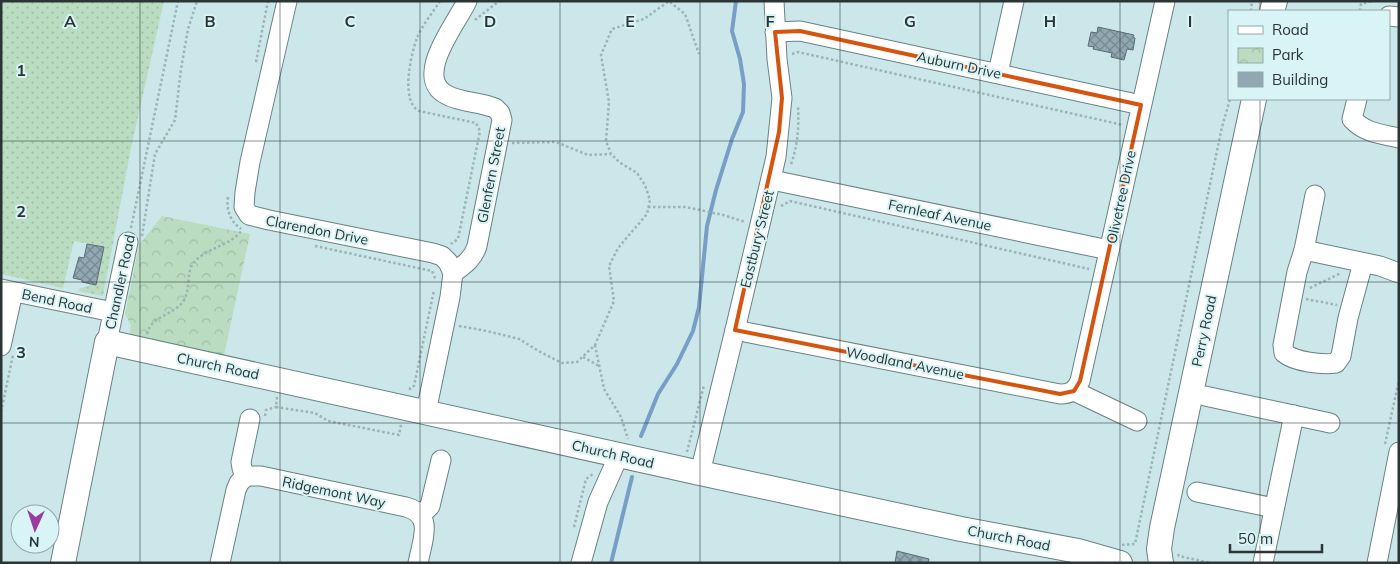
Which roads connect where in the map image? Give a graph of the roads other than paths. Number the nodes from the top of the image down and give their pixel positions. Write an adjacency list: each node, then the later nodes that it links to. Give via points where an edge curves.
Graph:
1 (287, 1): 18 (street, Clarendon Drive, via 250,162 244,207 249,215 268,220 434,253 442,256)
2 (468, 1): 18 (street, Glenfern Street, via 441,47 433,78 440,91 448,96 495,108 502,120 477,246 474,254)
3 (774, 1): 6 (street, Eastbury Street)
4 (1014, 1): 7 (street)
5 (1165, 1): 10 (street, Olivetree Drive)
6 (775, 32): 7 (street, Auburn Drive, via 800,31); 12 (street, Eastbury Street, via 782,98)
7 (998, 73): 10 (street, Auburn Drive)
8 (1254, 100): 41 (main road, Perry Road, via 1162,528 1159,549)
9 (1357, 100): 11 (street, via 1352,119 1360,127)
10 (1136, 104): 15 (street, Olivetree Drive)
11 (1399, 138)
12 (772, 180): 15 (street, Fernleaf Avenue); 22 (street, Eastbury Street)
13 (1315, 195): 16 (street)
14 (133, 242): 21 (street, Chandler Road)
15 (1104, 249): 25 (street, Olivetree Drive, via 1080,381)
16 (1304, 250): 17 (street); 17 (street, via 1283,345 1284,353 1290,358 1336,363 1341,356)
17 (1363, 263): 19 (street)
18 (454, 273): 27 (street)
19 (1399, 273)
20 (7, 291): 21 (street, Bend Road); 24 (street)
21 (113, 312): 23 (street, Chandler Road)
22 (735, 330): 25 (street, Woodland Avenue, via 1060,394); 35 (street, Eastbury Street)
23 (107, 342): 27 (main road, Church Road); 42 (main road, Chandler Road)
24 (1, 346)
25 (1074, 391): 30 (street)
26 (1205, 396): 28 (street)
27 (426, 412): 33 (main road, Church Road)
28 (1294, 415): 31 (street); 38 (street)
29 (250, 419): 36 (street, via 242,462)
30 (1137, 421)
31 (1330, 423)
32 (1399, 452): 47 (street)
33 (619, 455): 35 (main road, Church Road); 45 (street, via 598,502)
34 (441, 460): 39 (street, via 430,506)
35 (702, 464): 40 (main road, Church Road, via 962,529 1078,551)
36 (245, 477): 39 (street, Ridgemont Way, via 261,476 396,505); 43 (street, via 236,490)
37 (1197, 492): 38 (street)
38 (1274, 508): 46 (street)
39 (421, 515): 44 (street, via 425,530)
40 (1120, 554)
41 (1170, 559)
42 (63, 563)
43 (220, 563)
44 (418, 563)
45 (581, 563)
46 (1263, 563)
47 (1377, 563)

